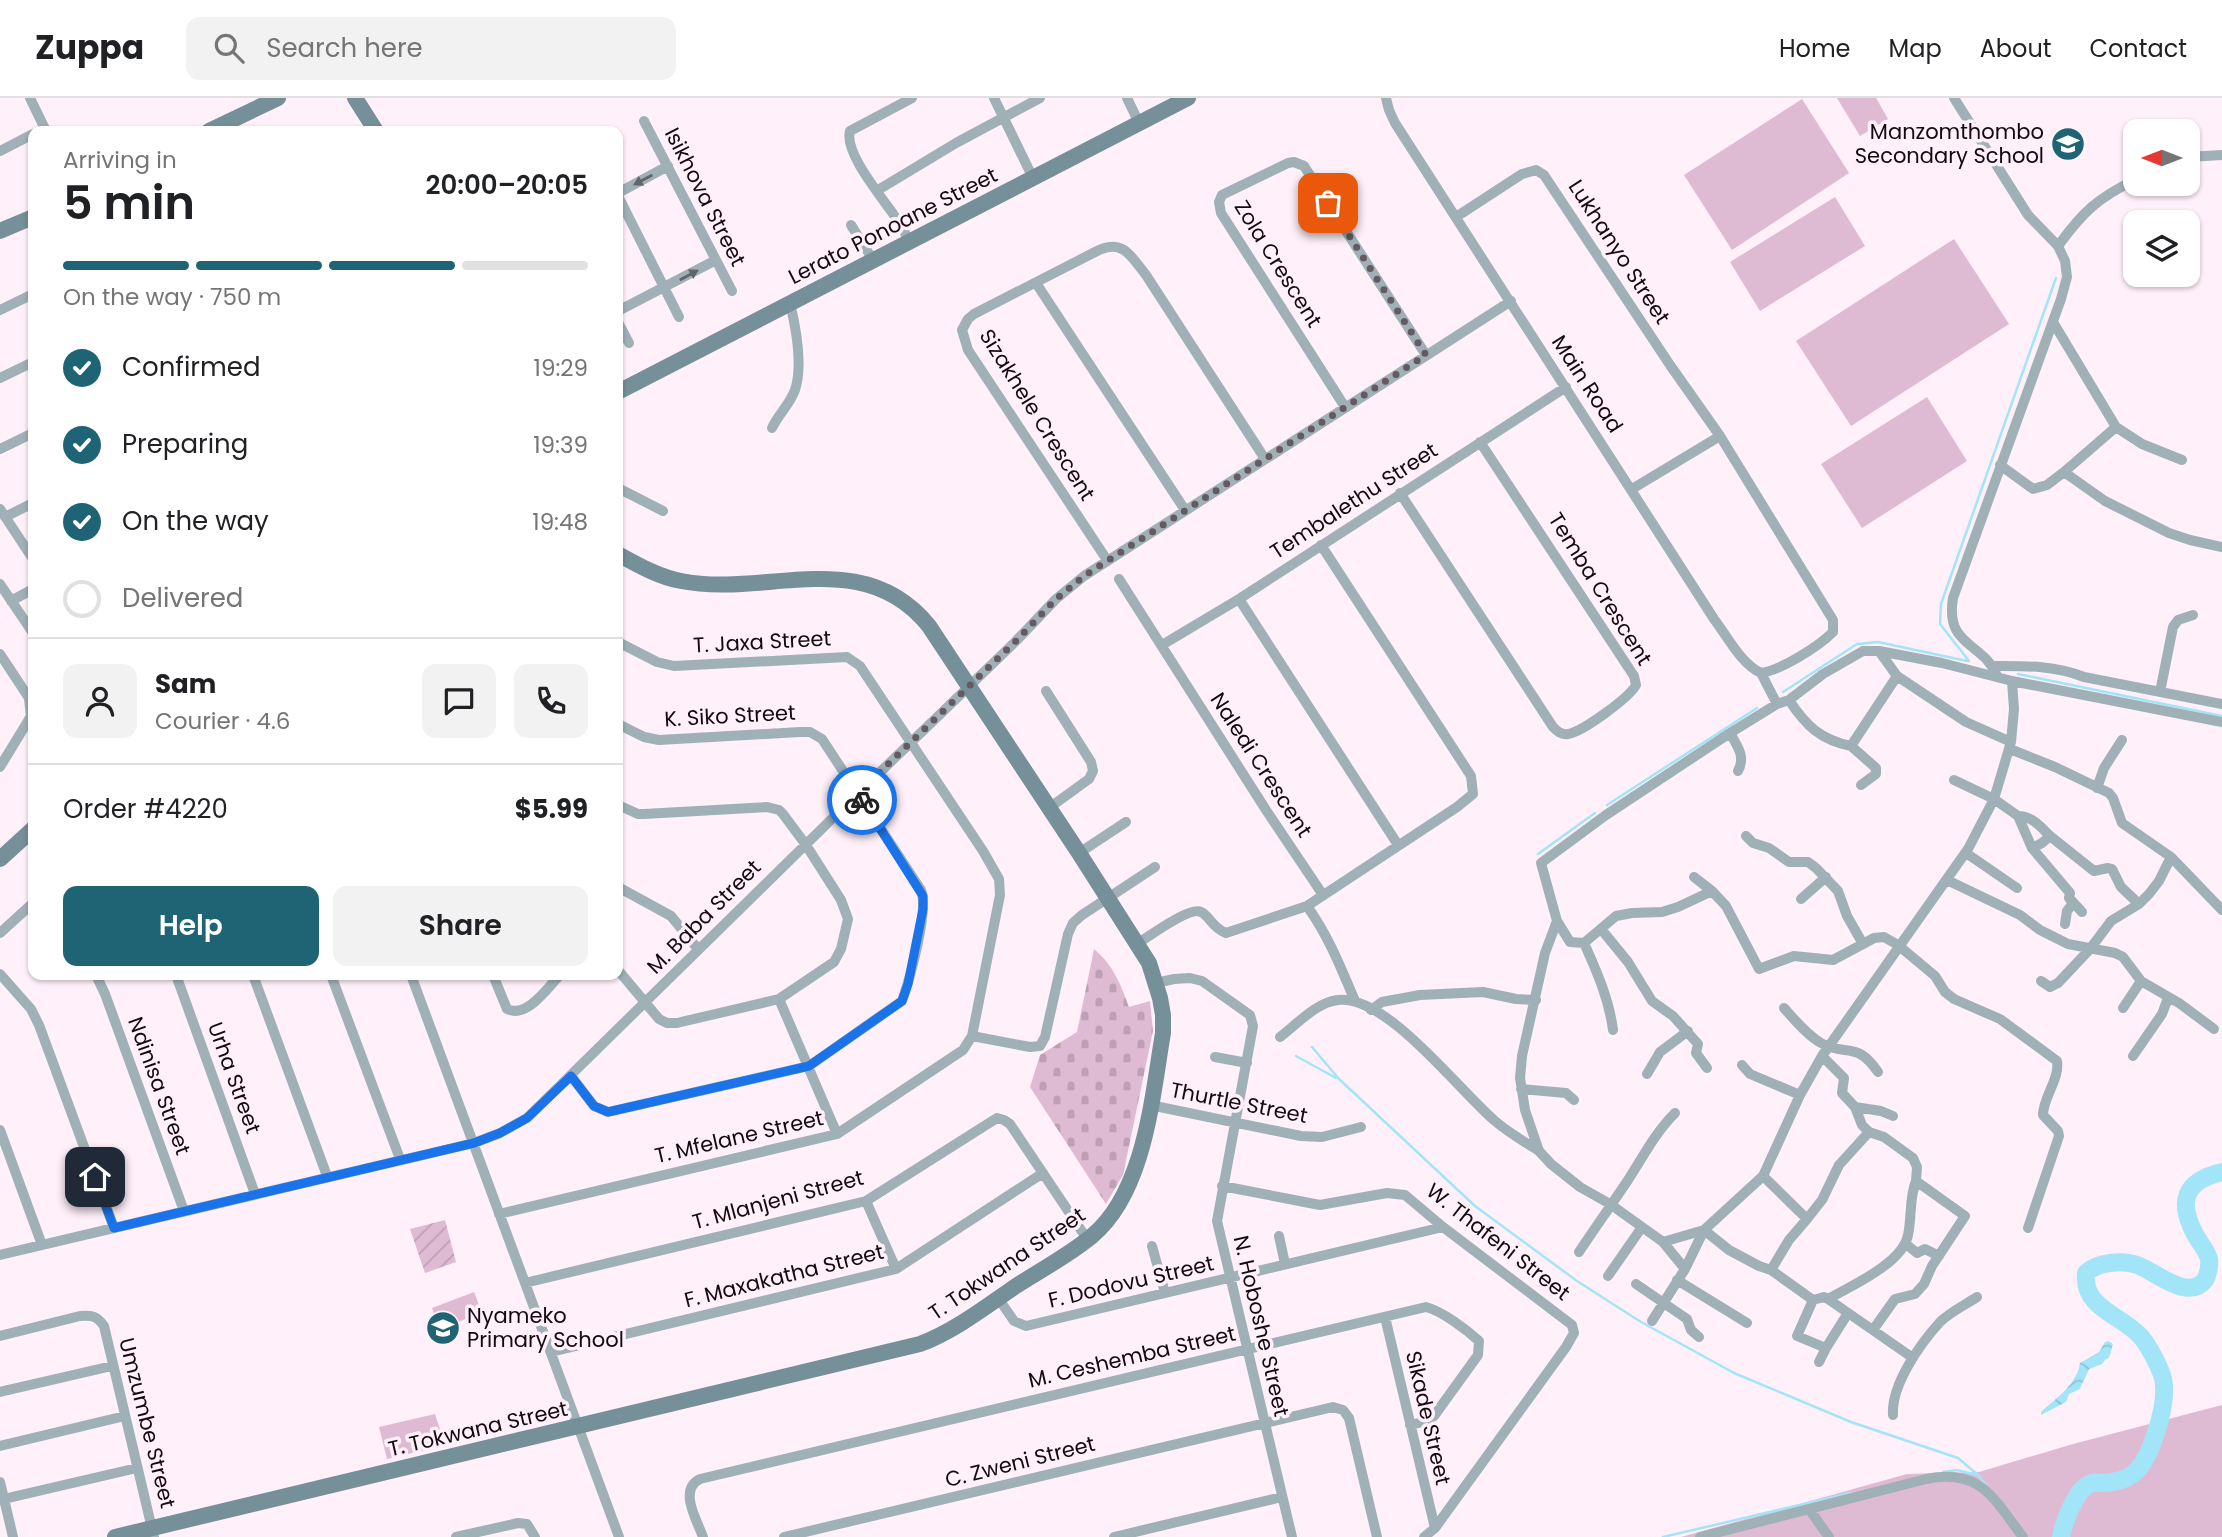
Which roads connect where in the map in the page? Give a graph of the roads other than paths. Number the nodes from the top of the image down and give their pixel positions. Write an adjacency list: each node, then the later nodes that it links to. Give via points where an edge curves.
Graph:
1 (30, 98): 15 (street)
2 (278, 98): 16 (street)
3 (355, 98): 17 (street)
4 (365, 98): 18 (street)
5 (912, 98): 26 (street, via 848,136)
6 (994, 98): 12 (street)
7 (1040, 98): 12 (street)
8 (1127, 98): 14 (street)
9 (1188, 98): 14 (street, Lerato Ponoane Street)
10 (1388, 98): 30 (street, Main Road, via 1389,110)
11 (1954, 98): 34 (street, via 2028,215)
12 (1004, 118): 24 (street); 26 (street)
13 (644, 121): 23 (street, Isikhova Street)
14 (1139, 123): 24 (street, Lerato Ponoane Street)
15 (41, 126)
16 (219, 126)
17 (373, 126)
18 (374, 126)
19 (28, 137): 20 (street)
20 (0, 151)
21 (2222, 155): 22 (street)
22 (2200, 156)
23 (668, 166): 27 (street, one-way to 27); 35 (street, Isikhova Street)
24 (1033, 178): 33 (street, Lerato Ponoane Street)
25 (2123, 186): 34 (street, via 2079,217)
26 (877, 190): 33 (street)
27 (623, 192)
28 (623, 205): 38 (street)
29 (28, 217): 32 (street)
30 (1456, 217): 41 (street, Main Road); 58 (street, Lukhanyo Street, via 1522,174 1536,170 1544,175)
31 (851, 225): 36 (street)
32 (0, 231)
33 (909, 242): 36 (street, Lerato Ponoane Street)
34 (2057, 246): 46 (street, via 2067,277)
35 (716, 260): 38 (street, one-way to 35); 39 (street, Isikhova Street)
36 (873, 260): 42 (street, Lerato Ponoane Street)
37 (1036, 283): 61 (street, Sizakhele Crescent, via 1106,247 1125,250); 69 (street); 76 (street, Sizakhele Crescent, via 968,319 962,335)
38 (665, 287): 43 (street); 45 (street)
39 (732, 291)
40 (28, 296): 44 (street)
41 (1511, 301): 49 (street, M. Baba Street); 52 (street, Main Road)
42 (790, 303): 53 (street, Lerato Ponoane Street); 56 (street, via 797,377 795,390)
43 (623, 308)
44 (0, 310)
45 (679, 317)
46 (2053, 322): 55 (street); 63 (street)
47 (623, 332): 48 (street)
48 (629, 343)
49 (1426, 355): 54 (street, M. Baba Street); 54 (street, Zola Crescent, via 1304,166 1287,163 1222,195 1221,213)
50 (28, 364): 51 (street)
51 (0, 378)
52 (1566, 387): 59 (street, Tembalethu Street); 65 (street, Main Road)
53 (623, 389)
54 (1345, 407): 61 (street, M. Baba Street)
55 (2116, 427): 62 (street, via 2142,444); 64 (street)
56 (772, 428)
57 (28, 435): 60 (street)
58 (1720, 436): 65 (street); 89 (street, Lukhanyo Street, via 1833,620 1833,632 1823,640 1772,671)
59 (1480, 442): 67 (street, Tembalethu Street); 67 (street, Temba Crescent, via 1634,676 1636,685 1630,694 1589,723 1567,734 1553,727)
60 (0, 449)
61 (1265, 458): 69 (street, M. Baba Street)
62 (2182, 460)
63 (2000, 465): 64 (street, via 2033,489); 88 (street, via 1951,610 1959,636)
64 (2064, 472): 73 (street, via 2105,501 2169,533)
65 (1632, 489): 89 (street, Main Road, via 1714,619)
66 (623, 491): 70 (street)
67 (1400, 493): 72 (street, Tembalethu Street)
68 (28, 505): 71 (street)
69 (1185, 510): 76 (street, M. Baba Street)
70 (663, 511)
71 (3, 513): 74 (street)
72 (1321, 545): 80 (street, Tembalethu Street); 123 (street, via 1471,776 1473,794)
73 (2222, 547)
74 (28, 551)
75 (623, 556): 93 (street, T. Tokwana Street, via 682,581 721,584 826,578 878,588 920,615)
76 (1107, 560): 93 (street, M. Baba Street, via 1056,599)
77 (1119, 579): 85 (street, Naledi Crescent)
78 (0, 583): 81 (street)
79 (28, 592): 81 (street)
80 (1238, 599): 85 (street, Tembalethu Street); 123 (street)
81 (11, 601): 83 (street)
82 (2193, 615): 95 (street, via 2173,627)
83 (28, 626)
84 (623, 645): 105 (street, T. Jaxa Street, via 674,666 847,657 860,666)
85 (1162, 645): 136 (street, Naledi Crescent)
86 (1879, 651): 90 (street); 91 (street); 97 (street, via 1863,651)
87 (0, 654): 96 (street)
88 (1992, 666): 91 (street); 95 (street, via 2066,670)
89 (1760, 673): 98 (street, Main Road)
90 (1897, 676): 106 (street); 107 (street)
91 (1997, 677): 92 (street)
92 (2012, 681): 101 (street); 106 (street)
93 (970, 686): 105 (street, M. Baba Street); 116 (street, T. Tokwana Street)
94 (1046, 691): 116 (street, via 1093,771 1089,779)
95 (2160, 692): 99 (street)
96 (28, 696)
97 (1789, 701): 98 (street); 107 (street, via 1816,733)
98 (1777, 704): 103 (street)
99 (2222, 705)
100 (28, 721): 108 (street)
101 (2222, 722)
102 (623, 726): 113 (street, K. Siko Street, via 659,740 810,732 822,740)
103 (1730, 733): 109 (street, via 1741,753); 145 (street, via 1541,863)
104 (2122, 740): 112 (street)
105 (911, 743): 113 (street, M. Baba Street); 178 (street, via 1001,884)
106 (2010, 745): 112 (street); 114 (street)
107 (1852, 746): 111 (street, via 1876,768 1876,774)
108 (0, 767)
109 (1738, 771)
110 (1954, 780): 114 (street)
111 (1861, 785)
112 (2097, 788): 127 (street, via 2113,798 2122,824)
113 (858, 793): 122 (street, M. Baba Street); 185 (street, via 921,890 923,909 902,1001)
114 (1994, 799): 117 (street); 126 (street)
115 (623, 807): 122 (street, via 638,814 773,808)
116 (1049, 808): 125 (street, T. Tokwana Street)
117 (2018, 816): 121 (street, via 2034,821); 124 (street)
118 (1126, 821): 125 (street)
119 (28, 834): 128 (street)
120 (1746, 836): 131 (street, via 1790,862 1808,862)
121 (2050, 836): 124 (street); 140 (street, via 2094,871 2110,868)
122 (806, 845): 153 (street, M. Baba Street); 168 (street, via 848,919 834,962)
123 (1398, 845): 136 (street)
124 (2032, 848): 139 (street, via 2065,884)
125 (1079, 853): 137 (street, T. Tokwana Street)
126 (1966, 853): 132 (street); 133 (street)
127 (2171, 857): 140 (street, via 2159,881); 143 (street)
128 (0, 859)
129 (1155, 867): 137 (street)
130 (1694, 877): 135 (street)
131 (1826, 877): 138 (street); 151 (street, via 1838,891)
132 (1947, 880): 152 (street); 154 (street, via 2020,915 2040,930)
133 (2017, 888)
134 (623, 890): 153 (street, via 671,916)
135 (1712, 891): 147 (street, via 1678,908 1616,916); 151 (street, via 1726,906 1759,969 1794,956 1833,960)
136 (1323, 895): 141 (street)
137 (1108, 898): 150 (street, T. Tokwana Street); 178 (street, via 1070,929 1040,1046)
138 (1801, 900)
139 (2073, 903): 144 (street); 146 (street)
140 (2139, 904): 154 (street, via 2111,921)
141 (1307, 906): 150 (street, via 1226,933 1195,910); 170 (street)
142 (28, 908): 148 (street)
143 (2222, 910)
144 (2082, 912)
145 (1558, 921): 149 (street, via 1570,942); 169 (street, via 1545,953)
146 (2065, 924)
147 (1601, 929): 149 (street); 177 (street, via 1652,1001)
148 (0, 933)
149 (1584, 943): 176 (street, via 1611,1009)
150 (1137, 944): 166 (street, T. Tokwana Street)
151 (1863, 944): 152 (street, via 1884,937)
152 (1898, 945): 180 (street); 219 (street, via 1954,999 2000,1019 2057,1061 2043,1115 2059,1136)
153 (698, 949): 171 (street, M. Baba Street)
154 (2090, 949): 164 (street, via 2053,986); 165 (street, via 2123,957)
155 (0, 974): 218 (street, via 39,1025)
156 (623, 976): 171 (street)
157 (98, 980): 213 (street, Ndinisa Street)
158 (178, 980): 210 (street, Urha Street)
159 (255, 980): 207 (street)
160 (333, 980): 204 (street)
161 (413, 980): 202 (street)
162 (495, 980): 163 (street, via 507,1009 518,1012)
163 (555, 980)
164 (2041, 981)
165 (2141, 981): 167 (street); 172 (street)
166 (1156, 983): 183 (street, N. Hoboshe Street, via 1190,978 1202,981 1250,1015 1253,1026); 193 (street, T. Tokwana Street, via 1163,1033)
167 (2168, 998): 175 (street); 181 (street)
168 (779, 999): 171 (street, via 671,1024 659,1019); 185 (street)
169 (1536, 1000): 174 (street, via 1483,992 1420,995 1382,1002); 190 (street, via 1522,1056)
170 (1355, 1001): 174 (street); 179 (street, via 1326,1004)
171 (645, 1003): 189 (street, M. Baba Street)
172 (2123, 1008)
173 (1784, 1009): 180 (street)
174 (1371, 1010): 203 (street, via 1401,1028 1497,1122)
175 (2214, 1029)
176 (1613, 1030)
177 (1688, 1031): 186 (street); 188 (street, via 1660,1052)
178 (972, 1036): 201 (street, T. Mfelane Street, via 963,1050)
179 (1280, 1037)
180 (1825, 1051): 187 (street, via 1855,1050); 191 (street); 194 (street, via 1843,1078 1842,1093)
181 (2133, 1056)
182 (1215, 1057): 183 (street)
183 (1247, 1063): 197 (street, N. Hoboshe Street)
184 (1742, 1065): 191 (street, via 1750,1074)
185 (809, 1066): 189 (street, via 608,1112 594,1106); 201 (street)
186 (1707, 1068)
187 (1878, 1072)
188 (1647, 1074)
189 (571, 1076): 202 (street, M. Baba Street, via 527,1118)
190 (1521, 1089): 192 (street, via 1566,1093); 203 (street)
191 (1800, 1095): 206 (street)
192 (1574, 1100)
193 (1150, 1105): 197 (street, Thurtle Street); 222 (street, T. Tokwana Street, via 1130,1184 1113,1215)
194 (1855, 1107): 196 (street); 200 (street)
195 (1675, 1114): 212 (street)
196 (1893, 1116)
197 (1236, 1123): 198 (street, Thurtle Street, via 1313,1137); 209 (street, N. Hoboshe Street)
198 (1361, 1127)
199 (0, 1130): 225 (street)
200 (1869, 1132): 208 (street, via 1908,1154 1916,1163); 215 (street, via 1846,1156)
201 (837, 1134): 214 (street, T. Mfelane Street)
202 (474, 1143): 204 (street, M. Baba Street); 214 (street)
203 (1539, 1152): 212 (street, via 1563,1176)
204 (400, 1160): 207 (street, M. Baba Street)
205 (1043, 1173): 211 (street, T. Mlanjeni Street, via 1010,1124 997,1118); 222 (street, T. Mlanjeni Street); 231 (street, F. Maxakatha Street)
206 (1763, 1176): 215 (street); 220 (street)
207 (327, 1177): 210 (street, M. Baba Street)
208 (1916, 1181): 224 (street); 229 (street, via 1965,1216)
209 (1222, 1186): 216 (street, W. Thafeni Street, via 1320,1205 1394,1192 1405,1195); 235 (street, N. Hoboshe Street, via 1217,1221)
210 (255, 1194): 213 (street, M. Baba Street)
211 (866, 1201): 231 (street); 237 (street, T. Mlanjeni Street)
212 (1610, 1204): 217 (street); 227 (street)
213 (184, 1211): 218 (street, M. Baba Street)
214 (499, 1214): 237 (street)
215 (1807, 1219): 233 (street)
216 (1443, 1227): 230 (street, F. Dodovu Street); 270 (street, W. Thafeni Street, via 1574,1329 1572,1339)
217 (1642, 1227): 223 (street); 234 (street)
218 (114, 1228): 225 (street, M. Baba Street)
219 (2028, 1228)
220 (1704, 1230): 223 (street); 232 (street); 233 (street, via 1729,1250)
221 (1279, 1236): 230 (street)
222 (1087, 1239): 241 (street, T. Tokwana Street)
223 (1663, 1242): 232 (street)
224 (1906, 1244): 229 (street, via 1917,1253 1925,1249); 242 (street, via 1882,1268)
225 (42, 1245): 228 (street, M. Baba Street)
226 (1152, 1246): 239 (street)
227 (1579, 1252)
228 (0, 1255)
229 (1938, 1256): 249 (street, via 1915,1294 1895,1299)
230 (1285, 1264): 235 (street, F. Dodovu Street)
231 (896, 1269): 254 (street, F. Maxakatha Street)
232 (1685, 1269): 236 (street)
233 (1771, 1270): 243 (street)
234 (1608, 1276)
235 (1231, 1278): 239 (street, F. Dodovu Street); 253 (street, N. Hoboshe Street)
236 (1677, 1280): 244 (street); 248 (street)
237 (525, 1283): 254 (street)
238 (1636, 1284): 244 (street)
239 (1165, 1293): 241 (street, F. Dodovu Street, via 1026,1326 1014,1321)
240 (1977, 1297): 255 (street, via 1941,1321)
241 (998, 1298): 263 (street, T. Tokwana Street, via 920,1345)
242 (1828, 1299): 243 (street); 245 (street)
243 (1813, 1300): 252 (street, via 1797,1336)
244 (1665, 1302): 247 (street); 251 (street, via 1687,1319)
245 (1848, 1313): 249 (street); 252 (street)
246 (1385, 1317): 253 (street, M. Ceshemba Street); 262 (street, Sikade Street); 262 (street, M. Ceshemba Street, via 1432,1308 1480,1345 1478,1355 1434,1416)
247 (1652, 1321)
248 (1747, 1323)
249 (1873, 1330): 255 (street)
250 (0, 1336): 257 (street, Umzumbe Street, via 89,1315 104,1326)
251 (1699, 1337)
252 (1826, 1348): 256 (street)
253 (1247, 1349): 261 (street, N. Hoboshe Street); 277 (street, M. Ceshemba Street, via 700,1479 688,1495)
254 (551, 1352): 263 (street)
255 (1913, 1358): 259 (street, via 1894,1396)
256 (1819, 1362)
257 (112, 1366): 258 (street); 260 (street, Umzumbe Street)
258 (0, 1392)
259 (1892, 1415)
260 (125, 1416): 264 (street); 265 (street, Umzumbe Street)
261 (1264, 1422): 267 (street, N. Hoboshe Street); 278 (street, C. Zweni Street); 281 (street, C. Zweni Street, via 1333,1407 1346,1413)
262 (1410, 1424): 270 (street, Sikade Street)
263 (578, 1427): 271 (street, T. Tokwana Street); 276 (street)
264 (0, 1446)
265 (137, 1468): 268 (street); 271 (street, Umzumbe Street)
266 (0, 1482): 268 (street)
267 (1282, 1497): 279 (street); 280 (street, N. Hoboshe Street)
268 (2, 1500): 272 (street)
269 (1809, 1508): 283 (street); 284 (street); 285 (street, via 1952,1476 1981,1485)
270 (1435, 1528): 282 (street, W. Thafeni Street)
271 (153, 1533): 273 (street, T. Tokwana Street)
272 (13, 1537)
273 (115, 1537)
274 (456, 1537): 275 (street, via 518,1523 527,1524)
275 (535, 1537)
276 (619, 1537)
277 (703, 1537)
278 (784, 1537)
279 (1114, 1537)
280 (1292, 1537)
281 (1377, 1537)
282 (1424, 1537)
283 (1700, 1537)
284 (1829, 1537)
285 (2023, 1537)

